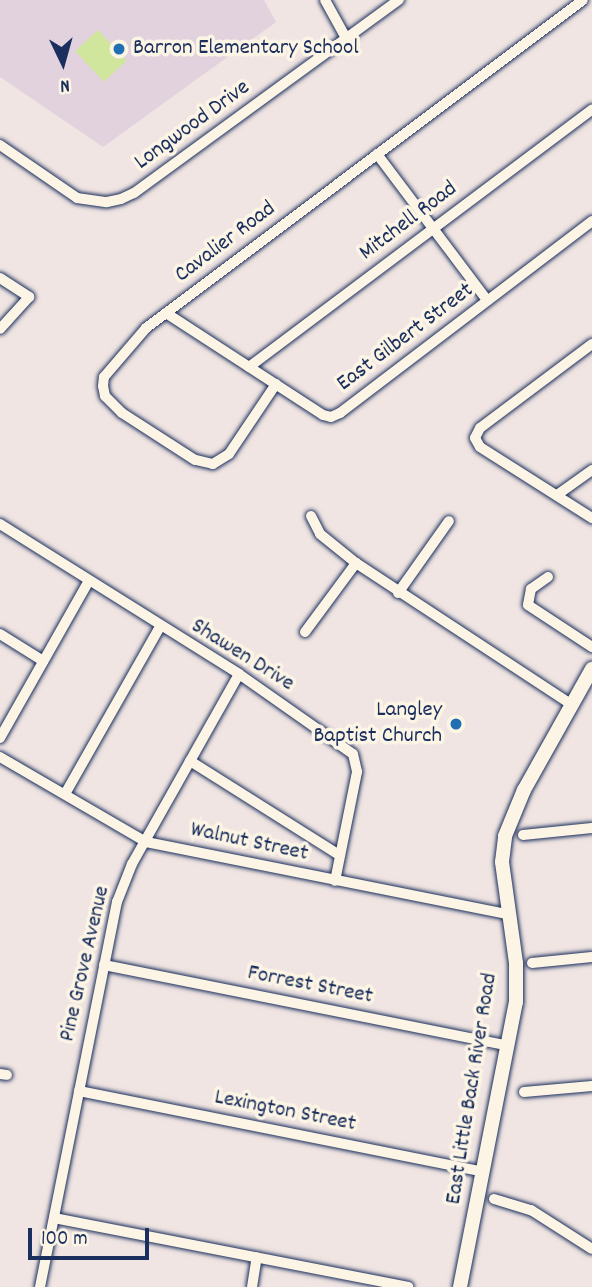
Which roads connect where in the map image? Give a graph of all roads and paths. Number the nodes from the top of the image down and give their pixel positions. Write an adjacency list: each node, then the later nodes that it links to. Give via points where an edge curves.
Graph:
1 (325, 0): 4 (street)
2 (398, 0): 4 (street, Longwood Drive)
3 (583, 0): 7 (street, Cavalier Road)
4 (346, 38): 6 (street, Longwood Drive, via 121,199 77,198)
5 (592, 109): 9 (street, Mitchell Road)
6 (0, 145)
7 (377, 154): 9 (street); 12 (street, Cavalier Road)
8 (592, 221): 11 (street, East Gilbert Street)
9 (433, 228): 11 (street); 15 (street, Mitchell Road)
10 (0, 278): 13 (street, via 29,297)
11 (487, 300): 16 (street, East Gilbert Street, via 340,413 323,415)
12 (166, 313): 15 (street, East Gilbert Street); 16 (street, Cavalier Road, via 146,328 104,377 105,396 122,413 195,460 213,464 229,454)
13 (0, 329)
14 (592, 344): 18 (street, via 480,428 475,438 480,447)
15 (249, 367): 16 (street, East Gilbert Street)
16 (276, 384)
17 (592, 470): 18 (street)
18 (557, 495): 20 (street)
19 (311, 516): 23 (street, via 320,534)
20 (592, 518)
21 (449, 521): 26 (street)
22 (0, 524): 25 (street, Shawen Drive)
23 (356, 563): 26 (street); 28 (street)
24 (548, 577): 30 (street, via 531,589 528,605)
25 (89, 581): 27 (street, Shawen Drive); 31 (street)
26 (398, 593): 34 (street)
27 (160, 627): 33 (street, Shawen Drive); 38 (street)
28 (305, 632)
29 (0, 634): 31 (street)
30 (592, 647)
31 (43, 661): 35 (street)
32 (592, 669): 34 (street, East Little Back River Road)
33 (239, 674): 37 (street, Pine Grove Avenue); 42 (street, Shawen Drive, via 353,754 357,772)
34 (572, 705): 44 (street, East Little Back River Road, via 507,829 502,862)
35 (0, 738)
36 (0, 757): 38 (street, Walnut Street)
37 (190, 761): 41 (street, Pine Grove Avenue); 42 (street)
38 (65, 794): 41 (street, Walnut Street)
39 (592, 828): 40 (street)
40 (523, 835)
41 (146, 842): 43 (street, Walnut Street); 47 (street, Pine Grove Avenue, via 120,892)
42 (339, 855): 43 (street, Shawen Drive)
43 (335, 881): 44 (street, Walnut Street)
44 (510, 915): 48 (street, East Little Back River Road, via 517,983)
45 (592, 957): 46 (street)
46 (532, 963)
47 (104, 965): 48 (street, Forrest Street); 50 (street, Pine Grove Avenue)
48 (508, 1046): 52 (street, East Little Back River Road)
49 (592, 1086): 51 (street)
50 (79, 1091): 52 (street, Lexington Street); 54 (street, Pine Grove Avenue)
51 (524, 1092)
52 (484, 1172): 60 (street, East Little Back River Road)
53 (494, 1199): 55 (street, via 531,1210)
54 (54, 1218): 56 (street); 57 (street, Pine Grove Avenue)
55 (592, 1249)
56 (257, 1257): 58 (street); 59 (street)
57 (40, 1287)
58 (252, 1287)
59 (408, 1287)
60 (460, 1287)

